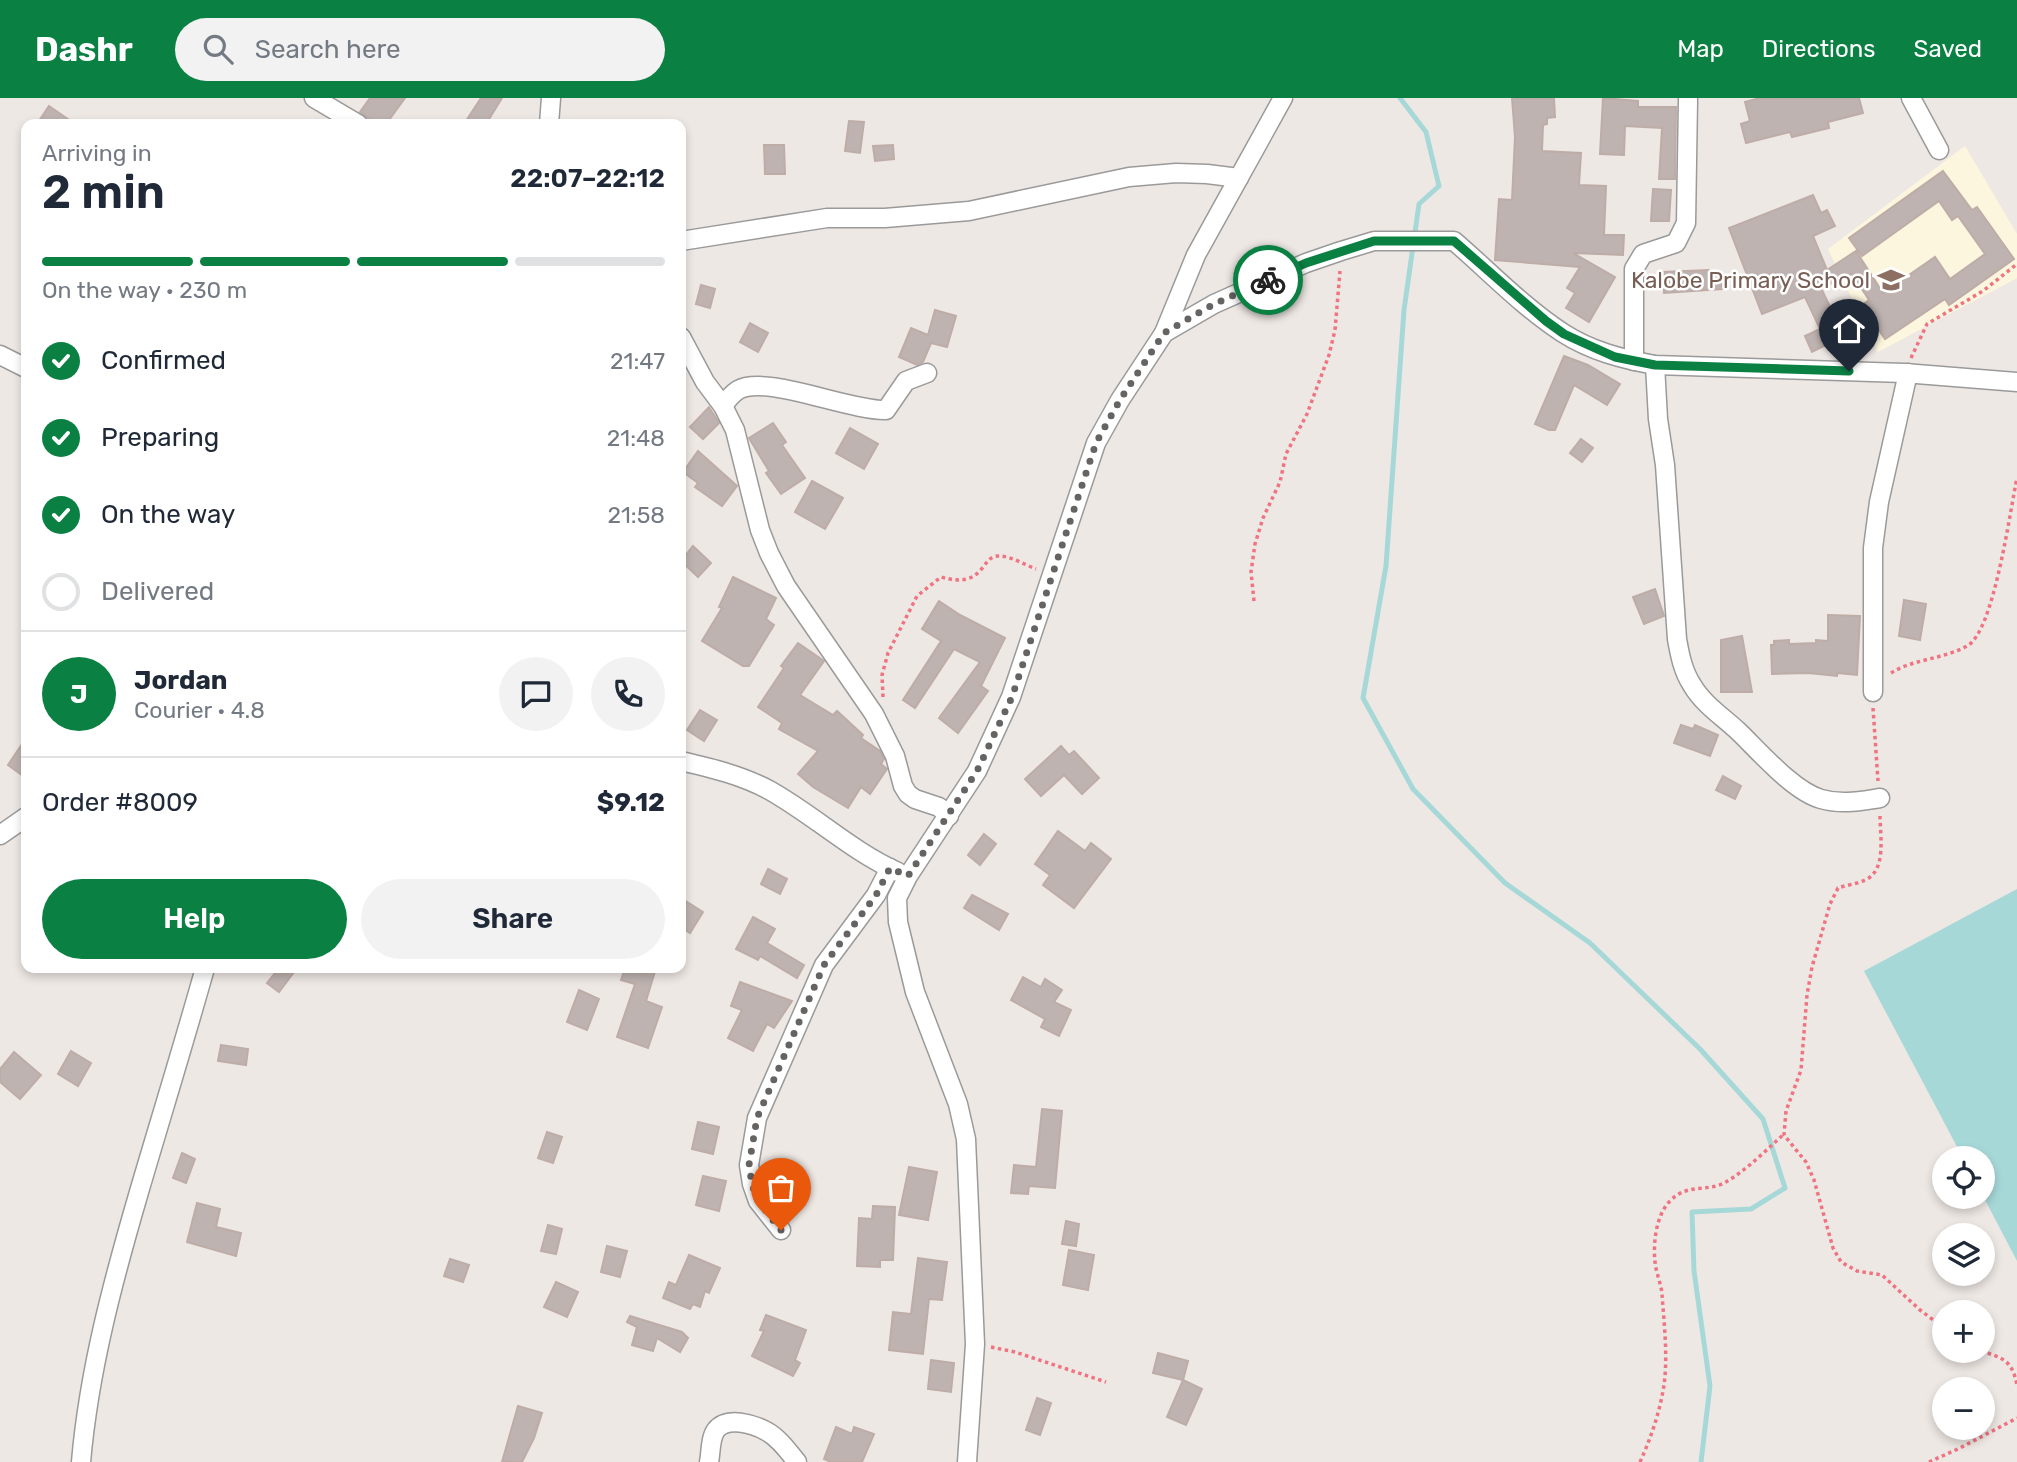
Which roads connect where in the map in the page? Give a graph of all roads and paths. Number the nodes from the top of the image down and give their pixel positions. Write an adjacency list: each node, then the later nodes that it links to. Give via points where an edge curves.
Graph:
1 (314, 98): 6 (street)
2 (551, 98): 7 (street)
3 (1283, 98): 9 (street)
4 (1911, 98): 8 (street)
5 (1688, 100): 16 (street, via 1686,223 1676,243 1643,254 1634,269)
6 (350, 119)
7 (549, 119)
8 (1939, 150)
9 (1239, 178): 10 (street, via 1207,174 1129,177 969,211 827,218); 13 (street, via 1196,255)
10 (686, 240)
11 (1340, 251): 13 (street, via 1214,304); 16 (street, via 1374,241 1454,241 1564,334); 25 (path, via 1335,330 1319,385 1286,454 1255,544 1251,572)
12 (2017, 264): 20 (path, via 1983,291 1927,324)
13 (1164, 333): 24 (street, via 1096,443)
14 (686, 347): 22 (street)
15 (0, 355): 18 (street)
16 (1633, 361): 17 (street)
17 (1655, 365): 20 (street); 29 (street, via 1681,664 1693,687 1797,785 1819,799 1847,803)
18 (21, 366)
19 (927, 373): 22 (street, via 906,381 886,410 763,385 738,390)
20 (1906, 373): 21 (street); 26 (street, via 1873,548)
21 (2017, 382)
22 (723, 406): 27 (street, via 735,430 769,554 798,606)
23 (2017, 478): 26 (path, via 1993,595 1984,625 1971,645 1894,671)
24 (1052, 575): 27 (path, via 998,556 968,580 941,577 926,587 888,653 882,675 884,696); 30 (street, via 1012,697 977,771)
25 (1254, 601)
26 (1873, 692): 29 (path)
27 (874, 714): 30 (street, via 908,794)
28 (686, 762): 33 (street, via 726,772 768,790)
29 (1880, 798): 36 (path, via 1881,850 1875,873 1838,888 1821,935 1807,995 1801,1070 1786,1111)
30 (949, 816): 34 (street)
31 (21, 820): 32 (street)
32 (0, 835)
33 (890, 868): 34 (street); 37 (street, via 876,895 824,965 757,1118 749,1165 752,1184 758,1201)
34 (908, 876): 39 (street, via 897,898 898,922 915,992 958,1104 966,1139)
35 (204, 973): 44 (street, via 118,1266 93,1368)
36 (1783, 1136): 38 (path, via 1806,1162 1841,1262 1857,1271 1882,1275); 48 (path, via 1721,1184 1683,1191 1663,1210 1655,1265 1661,1290 1664,1385)
37 (781, 1230)
38 (1932, 1319)
39 (975, 1344): 41 (path); 47 (street)
40 (1995, 1355): 42 (path, via 2014,1372)
41 (1106, 1382)
42 (2017, 1385)
43 (2017, 1418): 49 (path)
44 (81, 1462)
45 (709, 1462): 46 (street, via 714,1432 724,1423 735,1422 766,1431)
46 (797, 1462)
47 (967, 1462)
48 (1640, 1462)
49 (1929, 1462)

